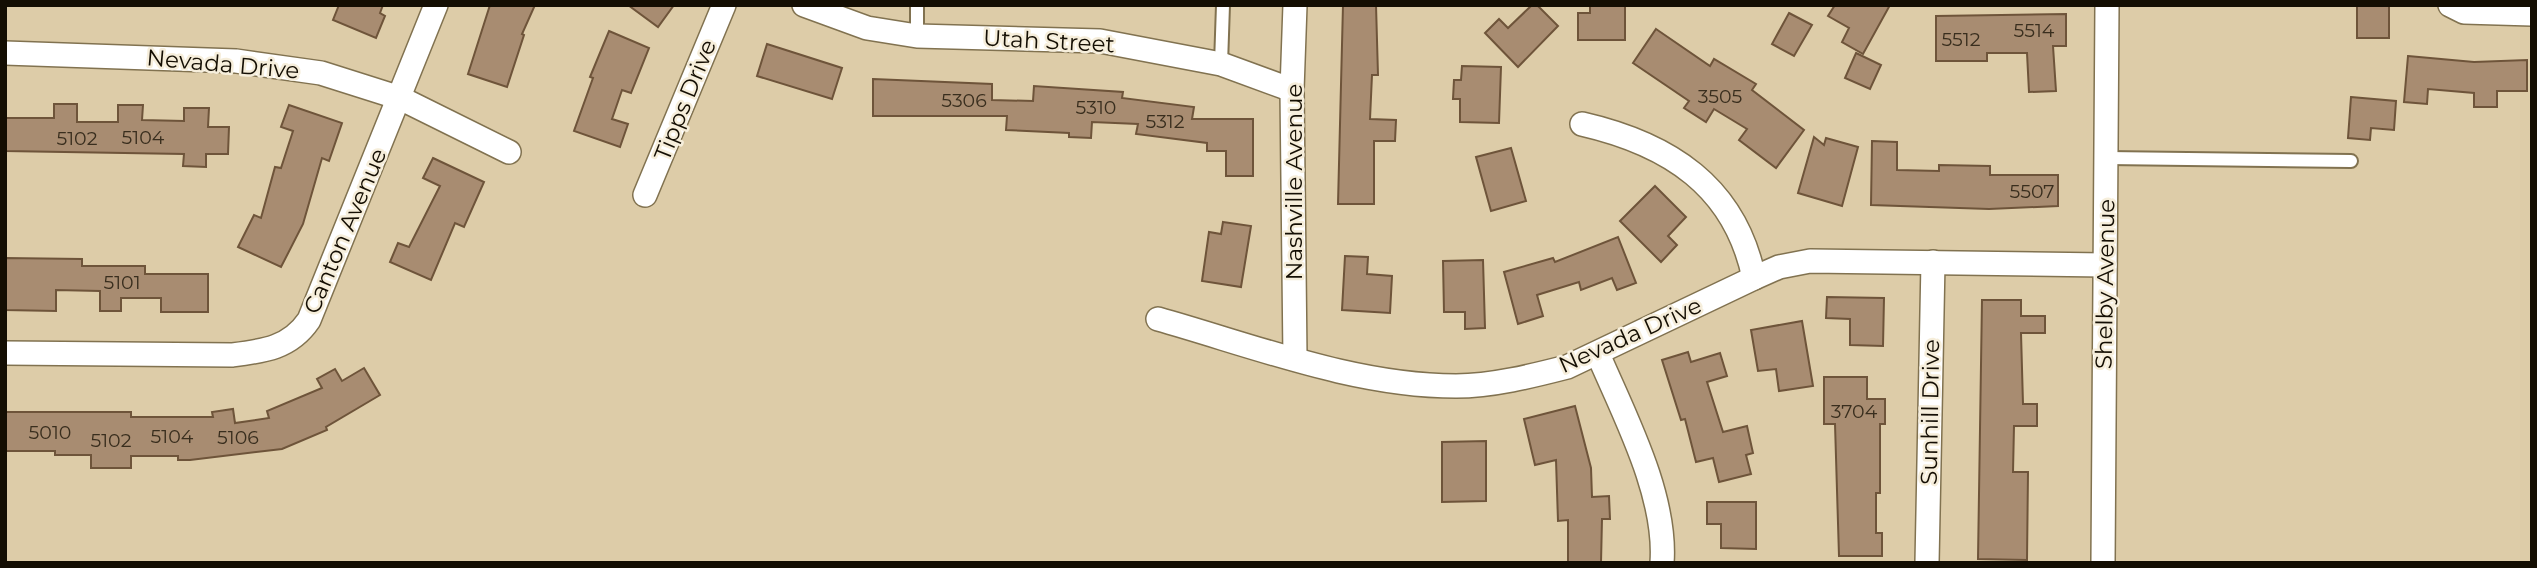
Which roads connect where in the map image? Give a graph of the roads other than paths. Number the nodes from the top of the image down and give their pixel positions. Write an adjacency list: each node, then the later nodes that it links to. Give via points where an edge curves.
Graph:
1 (436, 5): 14 (street, Canton Avenue)
2 (724, 5): 19 (street, Tipps Drive)
3 (804, 5): 10 (street, Utah Street, via 867,28)
4 (917, 5): 10 (lane)
5 (1223, 5): 12 (lane)
6 (1295, 5): 13 (street, Nashville Avenue)
7 (2107, 5): 17 (street, Shelby Avenue)
8 (2450, 6): 9 (street, via 2465,12)
9 (2532, 14)
10 (917, 36): 12 (street, Utah Street, via 1100,41)
11 (5, 53): 14 (street, Nevada Drive, via 236,61 321,73)
12 (1221, 64): 13 (street, Utah Street)
13 (1292, 90): 26 (street, Nashville Avenue)
14 (400, 98): 16 (street, Nevada Drive); 24 (street, Canton Avenue, via 309,320 287,343 232,355)
15 (1583, 124): 22 (street, via 1659,150 1703,180 1747,243)
16 (509, 152)
17 (2107, 158): 18 (lane); 21 (street, Shelby Avenue)
18 (2351, 161)
19 (645, 195)
20 (1933, 262): 21 (street, Nevada Drive); 22 (street, Nevada Drive, via 1810,261); 28 (street, Sunhill Drive)
21 (2105, 265): 29 (street, Shelby Avenue)
22 (1754, 278): 25 (street, Nevada Drive)
23 (1158, 319): 26 (street, Nevada Drive)
24 (5, 354)
25 (1598, 354): 26 (street, Nevada Drive, via 1538,375 1458,386 1401,383); 27 (street, via 1650,487 1660,526)
26 (1296, 358)
27 (1661, 563)
28 (1927, 563)
29 (2103, 563)

